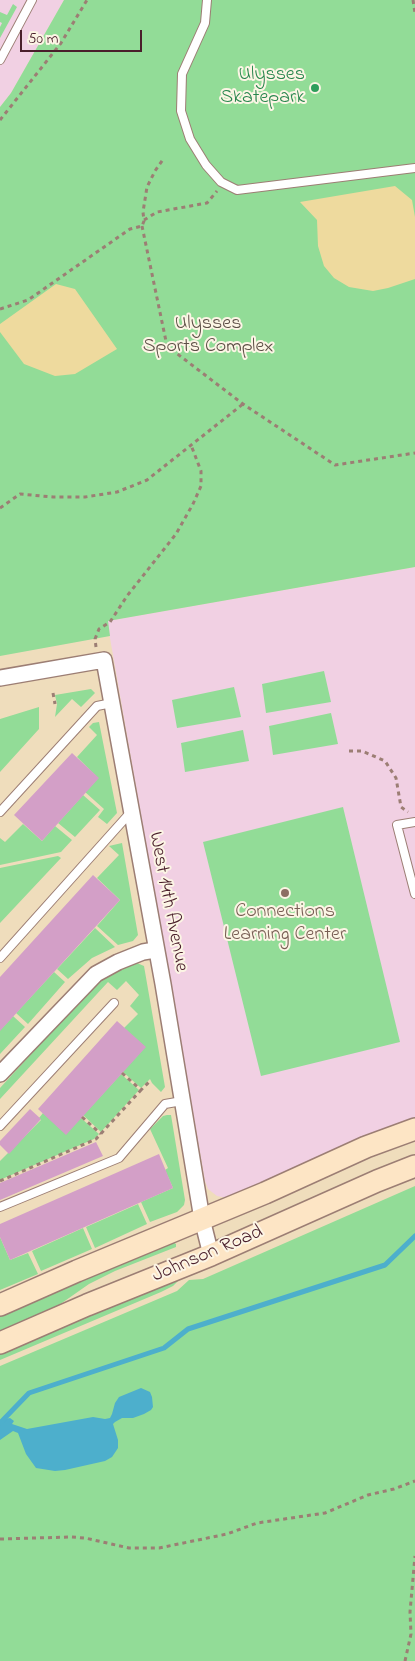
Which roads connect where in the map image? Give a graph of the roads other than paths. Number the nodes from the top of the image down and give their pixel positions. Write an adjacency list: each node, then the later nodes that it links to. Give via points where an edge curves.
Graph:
1 (32, 0): 3 (lane)
2 (207, 0): 4 (lane, via 205,23 182,74 180,111 190,140 222,182 237,190)
3 (0, 60)
4 (415, 168)
5 (0, 678): 6 (street, West 14th Avenue, via 104,660)
6 (112, 703): 7 (lane, via 97,706); 8 (street, West 14th Avenue)
7 (0, 812)
8 (130, 813): 11 (street, West 14th Avenue); 12 (lane)
9 (415, 822): 10 (lane, via 397,825)
10 (415, 894)
11 (155, 950): 14 (street, via 118,962 96,974); 15 (street, West 14th Avenue)
12 (0, 958)
13 (114, 1004): 16 (lane)
14 (0, 1074)
15 (182, 1101): 19 (lane, via 165,1104 119,1158); 20 (street, West 14th Avenue)
16 (0, 1126)
17 (415, 1129): 20 (main road, Johnson Road)
18 (415, 1166): 21 (main road, Johnson Road)
19 (0, 1207)
20 (202, 1219): 21 (street, West 14th Avenue); 22 (main road, Johnson Road)
21 (210, 1255): 23 (main road, Johnson Road)
22 (0, 1304)
23 (0, 1343)

